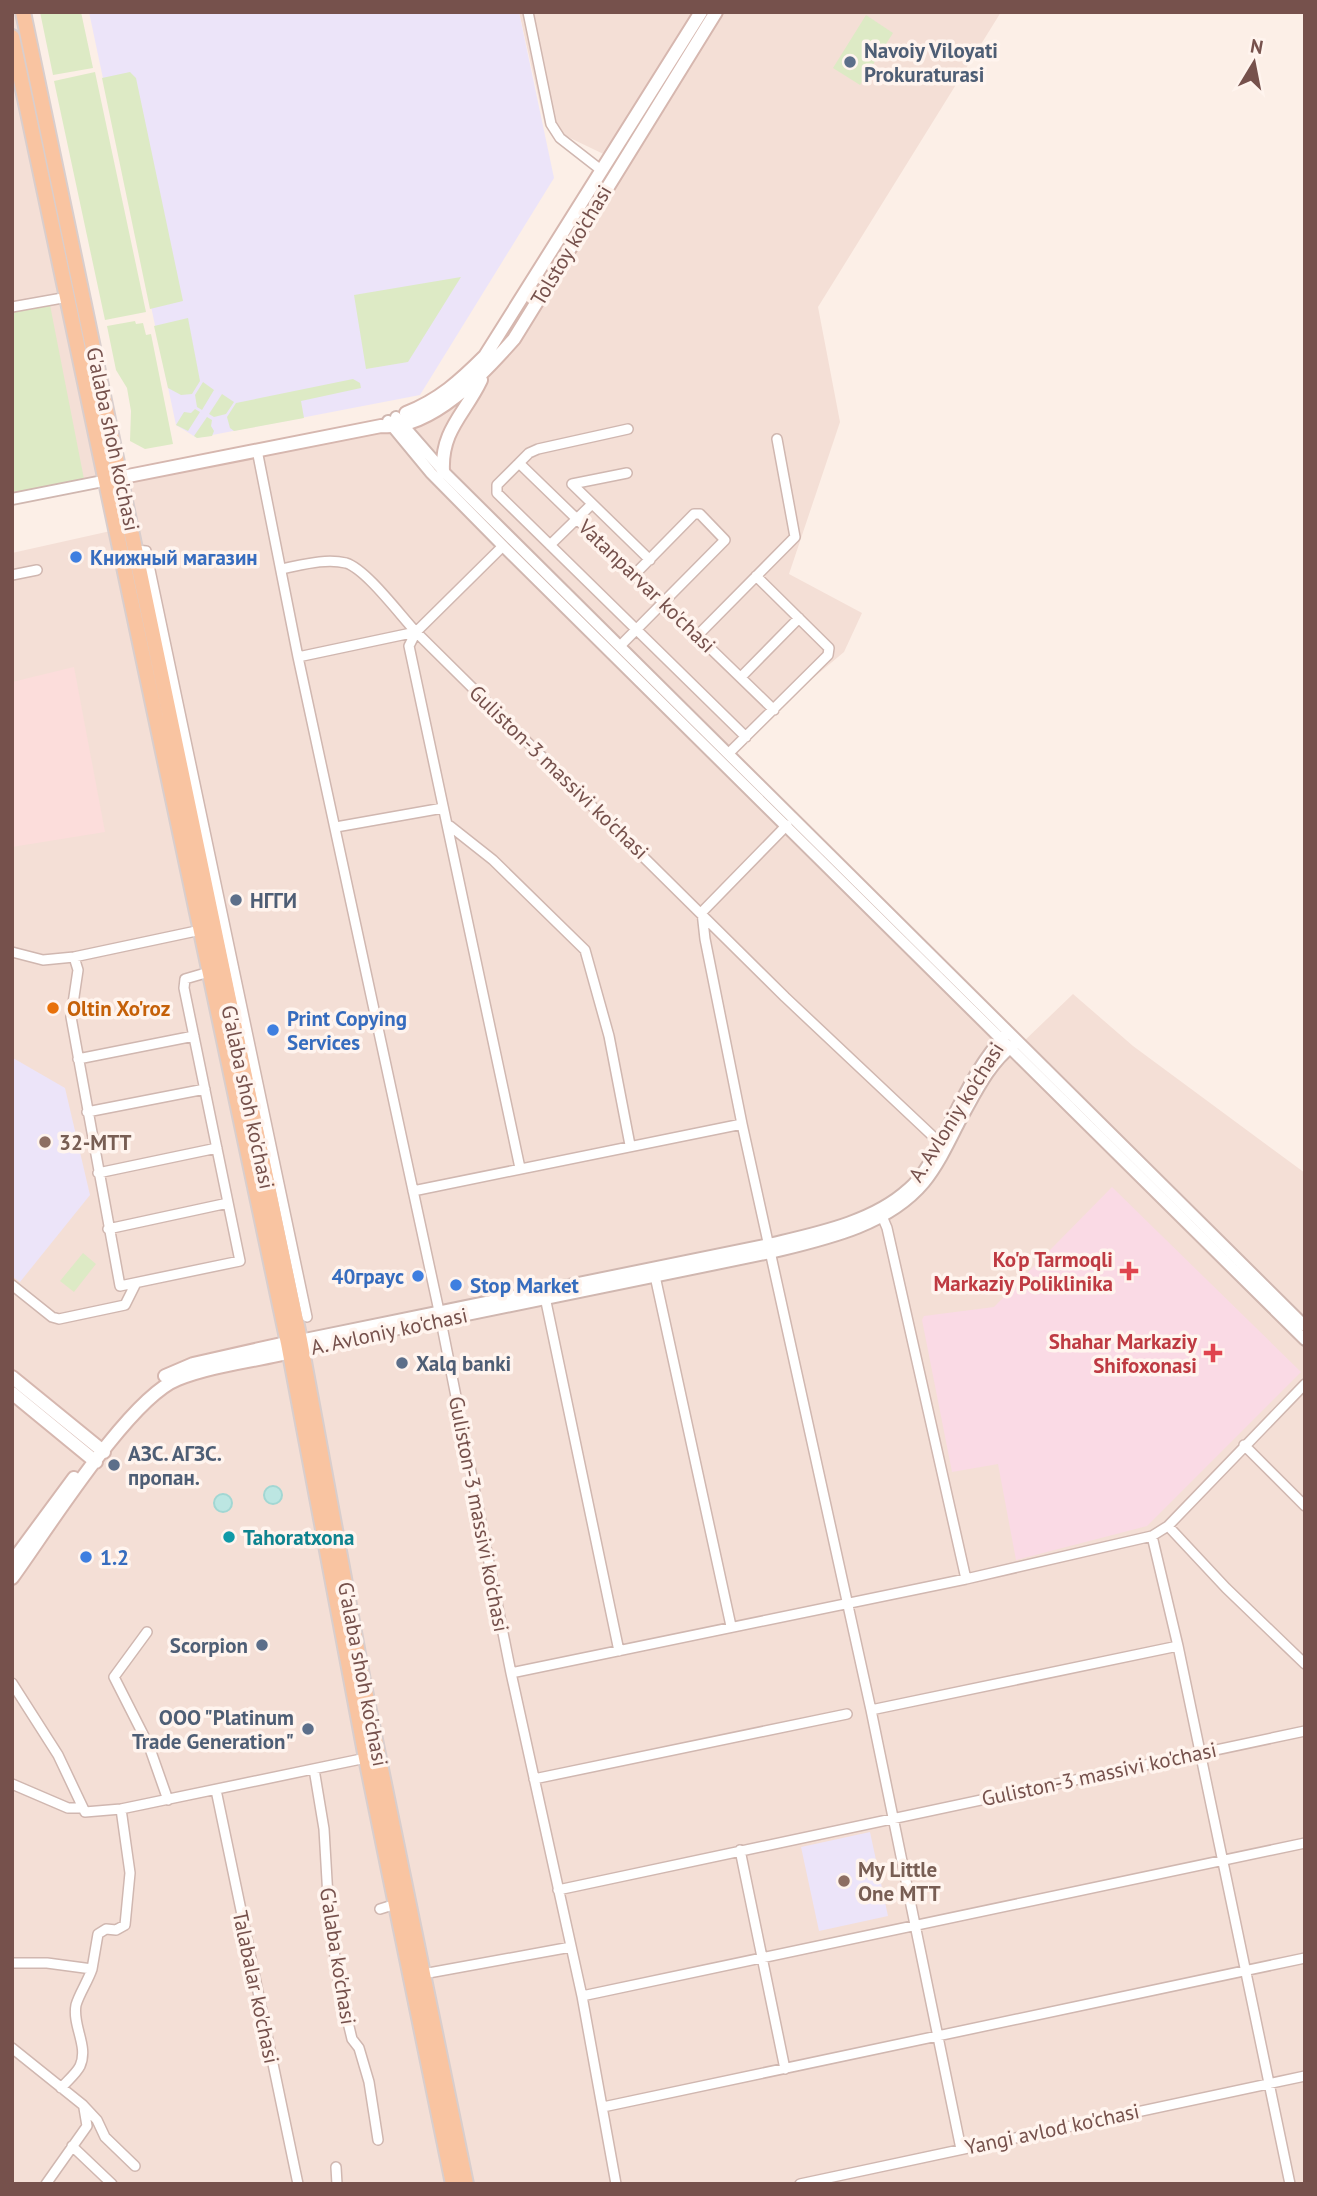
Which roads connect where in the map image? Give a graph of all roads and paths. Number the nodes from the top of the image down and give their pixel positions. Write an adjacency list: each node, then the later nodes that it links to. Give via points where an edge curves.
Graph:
1 (23, 12): 17 (main road, G'alaba shoh ko'chasi)
2 (528, 12): 6 (street, Tolstoy ko'chasi, via 551,124 560,138)
3 (701, 12): 6 (main road, Tolstoy ko'chasi)
4 (716, 12): 9 (main road, Tolstoy ko'chasi, via 514,339)
5 (12, 37): 7 (main road, G'alaba shoh ko'chasi)
6 (601, 170): 10 (main road, Tolstoy ko'chasi, via 485,356 457,386)
7 (68, 297): 8 (street); 17 (main road, G'alaba shoh ko'chasi)
8 (12, 307)
9 (486, 370): 10 (main road, Tolstoy ko'chasi, via 454,399 430,413); 15 (main road, via 449,431 442,451)
10 (391, 423): 13 (main road, Tolstoy ko'chasi); 15 (street); 22 (street)
11 (628, 429): 14 (street, via 538,449)
12 (777, 439): 28 (street, via 795,537)
13 (257, 450): 17 (main road, Tolstoy ko'chasi); 24 (street, Guliston-3 massivi ko'chasi)
14 (519, 463): 20 (street, Vatanparvar ko'chasi); 21 (street, via 497,485 497,494)
15 (443, 471): 34 (street)
16 (626, 473): 19 (street, via 572,484)
17 (115, 478): 18 (street, Tolstoy ko'chasi); 45 (main road, G'alaba shoh ko'chasi); 66 (main road, G'alaba shoh ko'chasi, via 136,550)
18 (12, 499)
19 (592, 504): 20 (street); 23 (street)
20 (577, 517): 21 (street); 26 (street, Vatanparvar ko'chasi)
21 (550, 545): 31 (street)
22 (503, 546): 32 (street); 34 (street)
23 (650, 560): 26 (street); 29 (street, via 694,514 700,514 725,540)
24 (281, 569): 32 (street, Guliston-3 massivi ko'chasi, via 333,561 349,564); 35 (street, Guliston-3 massivi ko'chasi)
25 (37, 570): 27 (street)
26 (636, 573): 29 (street, Vatanparvar ko'chasi)
27 (12, 575)
28 (756, 576): 30 (street); 33 (street)
29 (664, 602): 31 (street); 33 (street, Vatanparvar ko'chasi)
30 (799, 618): 36 (street); 37 (street, via 829,648 828,656)
31 (637, 629): 34 (street); 38 (street)
32 (416, 632): 35 (street); 40 (street, via 409,646); 44 (street, Guliston-3 massivi ko'chasi)
33 (698, 635): 36 (street, Vatanparvar ko'chasi)
34 (616, 647): 39 (street); 41 (street)
35 (298, 657): 43 (street, Guliston-3 massivi ko'chasi)
36 (741, 677): 37 (street, Vatanparvar ko'chasi)
37 (774, 709): 38 (street)
38 (746, 737): 39 (street)
39 (729, 753): 50 (street)
40 (443, 808): 42 (street); 43 (street)
41 (787, 825): 44 (street); 50 (street)
42 (450, 826): 57 (street, via 493,860 585,950); 59 (street)
43 (336, 827): 61 (street, Guliston-3 massivi ko'chasi)
44 (702, 912): 55 (street); 56 (street, Guliston-3 massivi ko'chasi)
45 (201, 930): 47 (street); 48 (main road, G'alaba shoh ko'chasi)
46 (12, 952): 47 (street, via 43,960)
47 (74, 957): 52 (street, via 78,970 71,1017)
48 (209, 972): 49 (street, via 185,979); 75 (main road, G'alaba shoh ko'chasi)
49 (194, 1036): 52 (street); 53 (street)
50 (1003, 1036): 51 (street); 56 (street, A. Avloniy ko'chasi)
51 (1013, 1046): 63 (street, A. Avloniy ko'chasi, via 984,1079 923,1184); 73 (street); 74 (street)
52 (78, 1059): 54 (street)
53 (205, 1089): 54 (street); 58 (street)
54 (88, 1112): 60 (street)
55 (742, 1124): 57 (street); 65 (street)
56 (939, 1142): 65 (street, A. Avloniy ko'chasi, via 909,1188 891,1202)
57 (630, 1145): 59 (street)
58 (217, 1149): 60 (street); 62 (street)
59 (520, 1168): 61 (street)
60 (98, 1173): 64 (street)
61 (413, 1191): 71 (street, Guliston-3 massivi ko'chasi)
62 (228, 1203): 64 (street); 68 (street, via 240,1261)
63 (881, 1216): 65 (street, A. Avloniy ko'chasi, via 818,1241); 86 (street)
64 (108, 1229): 68 (street, via 120,1286)
65 (770, 1248): 67 (street, A. Avloniy ko'chasi); 71 (street, A. Avloniy ko'chasi); 87 (street)
66 (291, 1269): 72 (street); 75 (main road, G'alaba shoh ko'chasi)
67 (655, 1276): 70 (street, A. Avloniy ko'chasi); 88 (street)
68 (136, 1283): 69 (street, via 125,1305 59,1319)
69 (12, 1285)
70 (545, 1297): 71 (street, A. Avloniy ko'chasi); 91 (street)
71 (440, 1316): 75 (street, A. Avloniy ko'chasi); 93 (street, Guliston-3 massivi ko'chasi)
72 (307, 1317)
73 (1305, 1326)
74 (1305, 1340)
75 (295, 1346): 80 (main road, A. Avloniy ko'chasi, via 193,1364 170,1373 135,1398); 99 (main road, G'alaba shoh ko'chasi); 121 (main road, G'alaba shoh ko'chasi)
76 (12, 1377): 80 (main road)
77 (1305, 1384): 79 (street)
78 (12, 1393): 80 (main road)
79 (1244, 1445): 81 (street); 82 (street)
80 (97, 1454): 84 (main road, A. Avloniy ko'chasi); 85 (main road, A. Avloniy ko'chasi)
81 (1305, 1506)
82 (1168, 1526): 83 (street); 92 (street)
83 (1152, 1536): 86 (street); 90 (street)
84 (12, 1562)
85 (12, 1578)
86 (965, 1579): 87 (street)
87 (848, 1602): 88 (street); 95 (street)
88 (731, 1626): 91 (street)
89 (147, 1632): 104 (street, via 114,1677 149,1746)
90 (1178, 1646): 95 (street); 98 (street)
91 (619, 1651): 93 (street)
92 (1305, 1664)
93 (511, 1673): 101 (street, Guliston-3 massivi ko'chasi)
94 (12, 1683): 105 (street, via 58,1755)
95 (871, 1710): 107 (street)
96 (847, 1714): 101 (street)
97 (1305, 1731): 98 (street, Guliston-3 massivi ko'chasi)
98 (1200, 1754): 107 (street, Guliston-3 massivi ko'chasi); 110 (street)
99 (366, 1758): 100 (street); 112 (main road, G'alaba shoh ko'chasi)
100 (314, 1769): 103 (street); 131 (street, G'alaba ko'chasi, via 339,1985 352,2039 369,2082)
101 (534, 1779): 111 (street, Guliston-3 massivi ko'chasi)
102 (12, 1784): 105 (street, via 68,1808)
103 (216, 1790): 104 (street); 138 (street, Talabalar ko'chasi)
104 (168, 1800): 106 (street)
105 (81, 1808): 106 (street, via 92,1814)
106 (121, 1810): 119 (street, via 130,1873 125,1925 98,1934)
107 (893, 1817): 109 (street, Guliston-3 massivi ko'chasi); 114 (street)
108 (1305, 1843): 110 (street)
109 (740, 1850): 111 (street, Guliston-3 massivi ko'chasi); 116 (street)
110 (1223, 1861): 114 (street); 120 (street)
111 (558, 1889): 115 (street, Guliston-3 massivi ko'chasi)
112 (396, 1905): 113 (street); 140 (main road, G'alaba shoh ko'chasi)
113 (380, 1909)
114 (915, 1925): 116 (street); 123 (street)
115 (571, 1947): 121 (street); 122 (street, Guliston-3 massivi ko'chasi)
116 (763, 1958): 122 (street); 125 (street)
117 (1305, 1958): 120 (street)
118 (12, 1963): 119 (street)
119 (92, 1969): 128 (street, via 76,2002 83,2049 80,2066)
120 (1245, 1971): 123 (street); 127 (street)
121 (423, 1975): 141 (main road, G'alaba shoh ko'chasi)
122 (582, 1996): 130 (street, Guliston-3 massivi ko'chasi)
123 (937, 2036): 125 (street); 133 (street)
124 (12, 2049): 128 (street)
125 (785, 2069): 130 (street)
126 (1305, 2076): 127 (street, Yangi avlod ko'chasi)
127 (1269, 2083): 133 (street, Yangi avlod ko'chasi); 144 (street)
128 (61, 2088): 129 (street)
129 (83, 2105): 132 (street, via 86,2126); 134 (street, via 105,2137)
130 (603, 2107): 142 (street, Guliston-3 massivi ko'chasi)
131 (378, 2140)
132 (72, 2146): 136 (street); 137 (street)
133 (961, 2149): 143 (street, Yangi avlod ko'chasi)
134 (135, 2166)
135 (336, 2167): 139 (street)
136 (46, 2184)
137 (112, 2184)
138 (298, 2184)
139 (337, 2184)
140 (453, 2184)
141 (466, 2184)
142 (617, 2184)
143 (800, 2184)
144 (1290, 2184)

